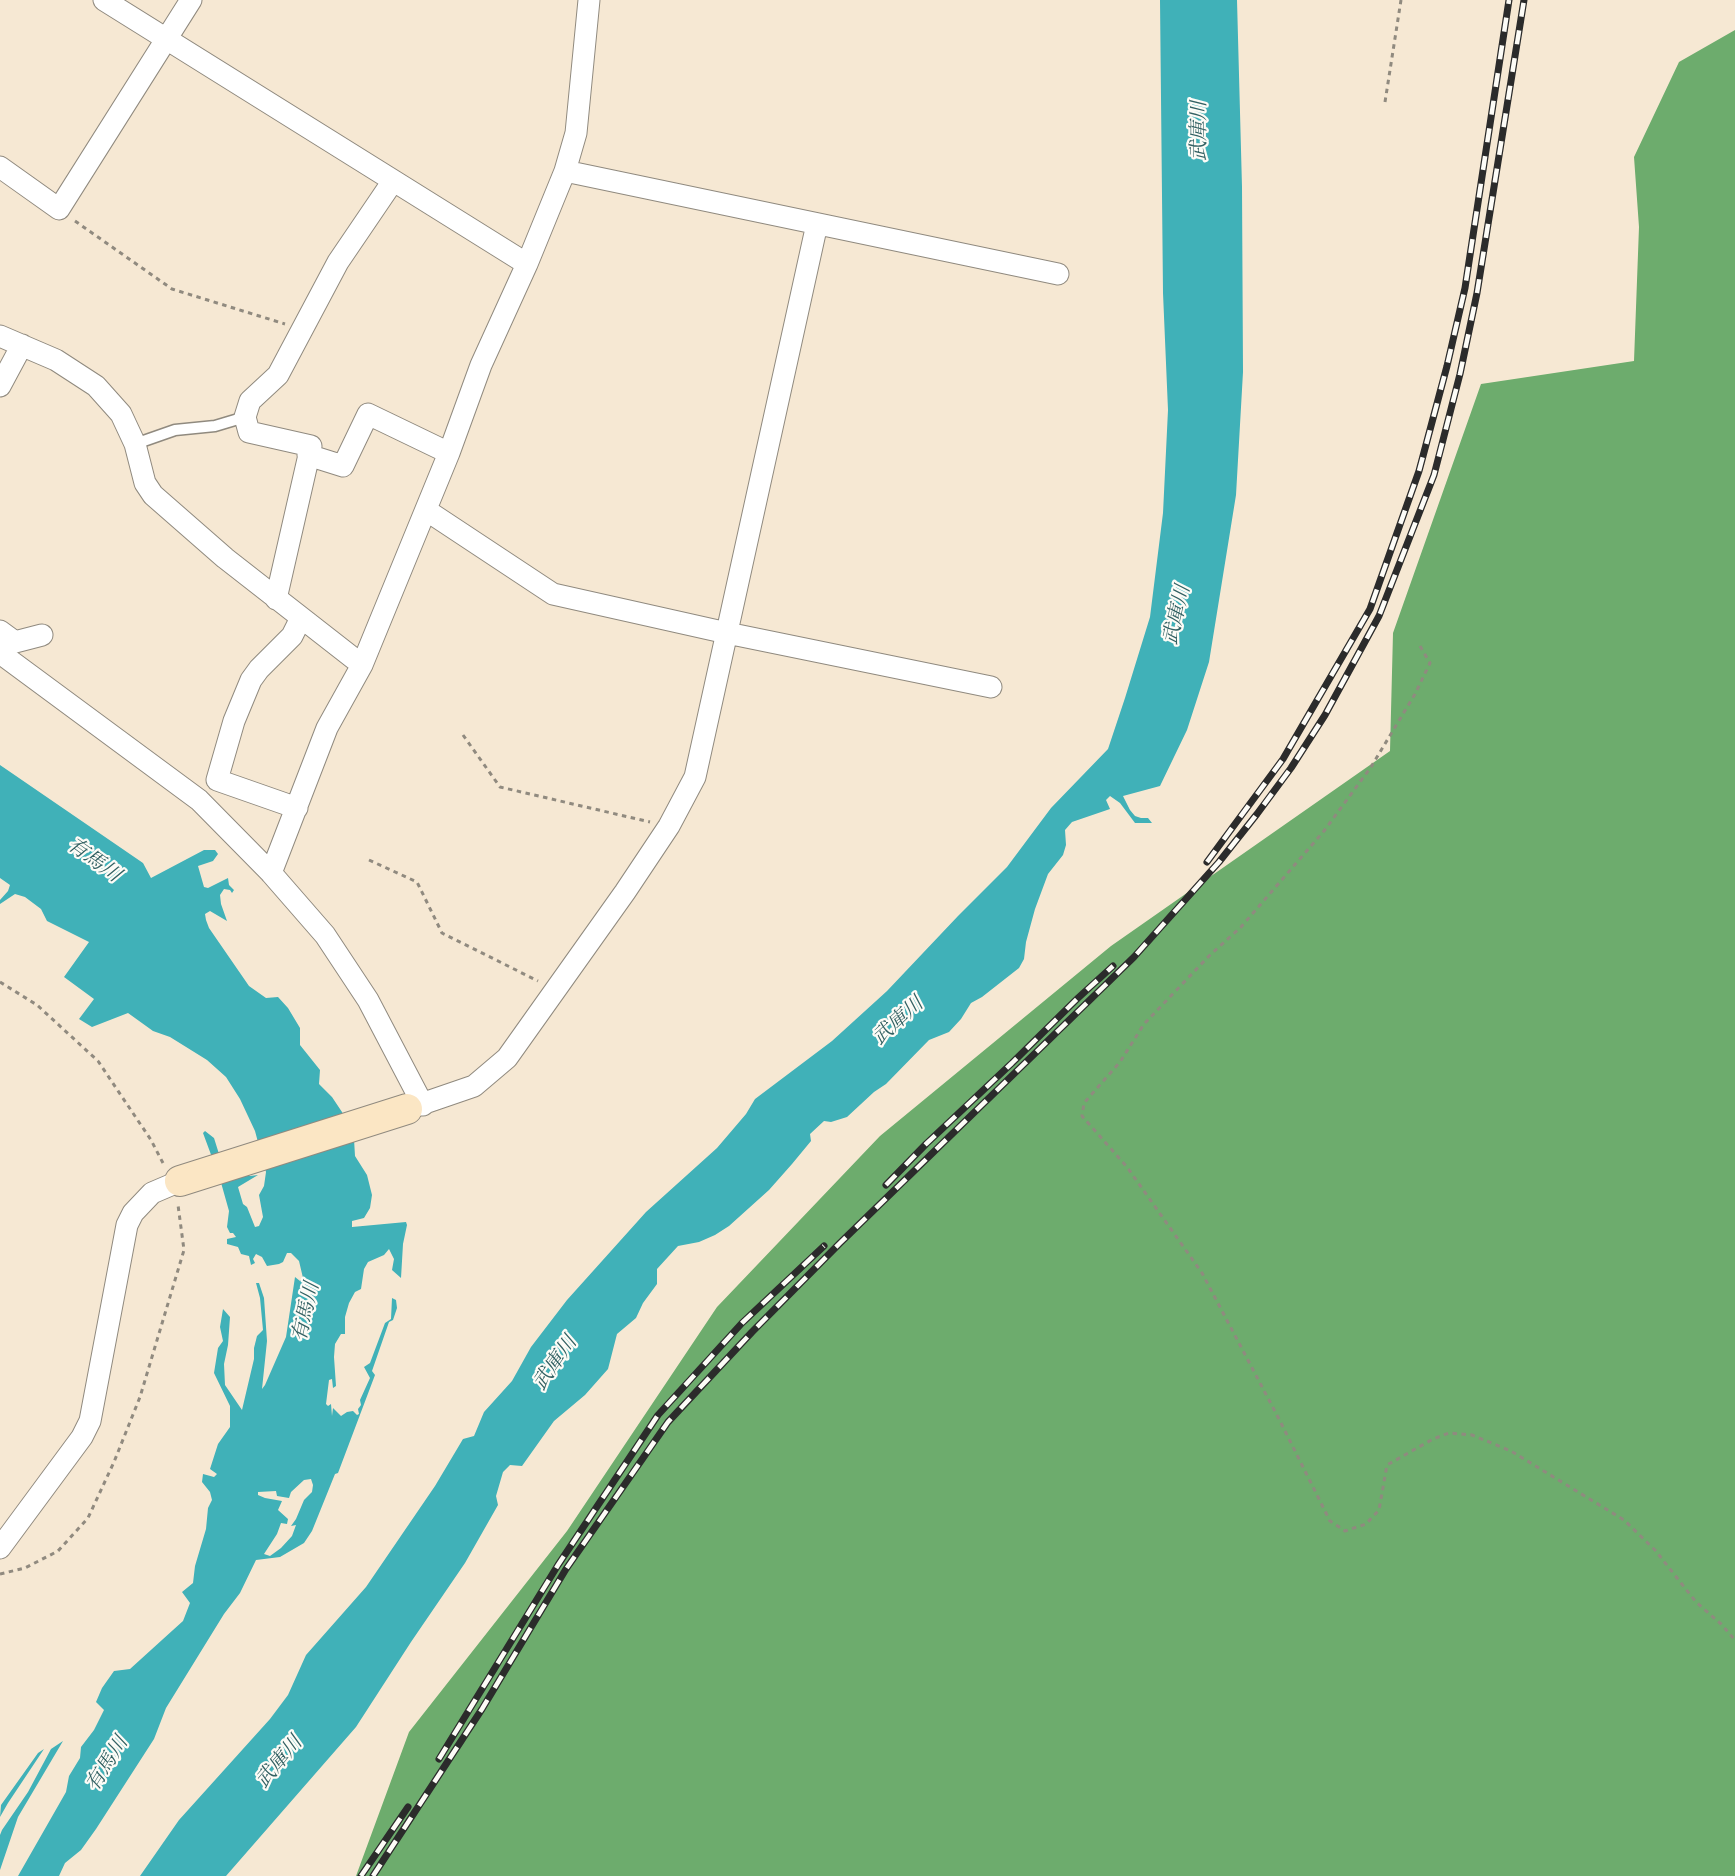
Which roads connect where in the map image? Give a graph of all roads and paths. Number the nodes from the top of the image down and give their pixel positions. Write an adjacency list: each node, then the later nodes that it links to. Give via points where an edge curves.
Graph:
1 (104, 0): 5 (street)
2 (191, 0): 5 (street)
3 (589, 0): 8 (street, via 576,133)
4 (1401, 0): 6 (path)
5 (166, 39): 9 (street); 10 (street)
6 (1385, 102)
7 (0, 167): 10 (street)
8 (565, 171): 11 (street); 12 (street)
9 (393, 181): 12 (street); 14 (street, via 338,262)
10 (59, 209): 14 (path, via 172,289)
11 (817, 224): 13 (street); 26 (street)
12 (527, 264): 20 (street, via 481,366)
13 (1058, 274)
14 (302, 329): 18 (street, via 278,375 250,401)
15 (0, 336): 16 (street)
16 (22, 345): 17 (street); 19 (street, via 56,360 96,386 121,414)
17 (0, 386)
18 (245, 417): 19 (lane, via 214,426 175,430); 21 (street, via 249,432 311,446)
19 (135, 444): 23 (street, via 145,483 153,495)
20 (449, 453): 21 (street, via 368,414 343,466); 22 (street)
21 (309, 455): 23 (street)
22 (426, 510): 26 (street, via 553,594); 30 (street)
23 (276, 599): 24 (street)
24 (301, 618): 30 (street); 33 (street, via 292,636 251,680 217,780)
25 (0, 631): 27 (street, via 15,642)
26 (727, 633): 31 (street); 34 (street, via 695,777)
27 (42, 635)
28 (1420, 646): 41 (path, via 1430,663 1371,767 1324,831 1241,927 1144,1024 1120,1062 1084,1103 1082,1116 1127,1167 1202,1273 1330,1521 1345,1531 1366,1524 1378,1510 1387,1465 1449,1433 1472,1435 1511,1451 1624,1520)
29 (0, 653): 36 (street, via 199,800)
30 (362, 665): 33 (street, via 327,728)
31 (991, 687)
32 (463, 735): 34 (path, via 500,787)
33 (297, 808): 36 (street)
34 (669, 826): 37 (street)
35 (369, 860): 37 (path, via 417,882 442,933)
36 (271, 873): 38 (street, via 326,935 368,1000)
37 (555, 989): 38 (street, via 507,1058 474,1086)
38 (415, 1107): 39 (street)
39 (180, 1181): 40 (street, via 152,1193 127,1225 90,1421)
40 (0, 1548)
41 (1735, 1640)

